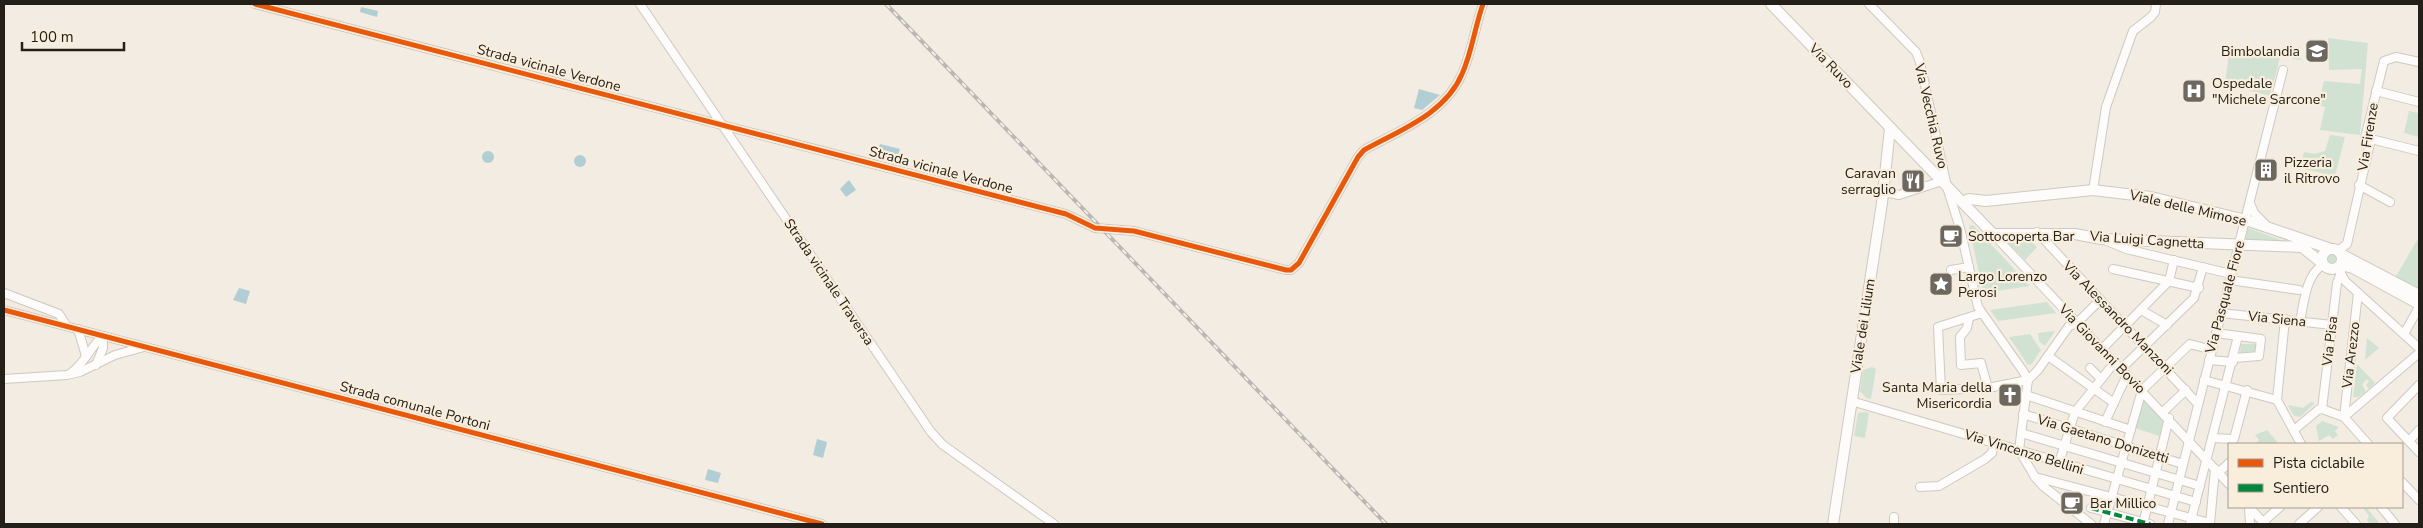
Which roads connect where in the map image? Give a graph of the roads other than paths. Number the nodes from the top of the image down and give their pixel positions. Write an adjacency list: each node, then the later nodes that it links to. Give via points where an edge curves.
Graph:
1 (255, 4): 11 (street, Strada vicinale Verdone)
2 (640, 4): 11 (street, Strada vicinale Traversa)
3 (1483, 4): 11 (street, Strada vicinale Verdone, via 1463,71 1451,93 1429,114 1364,150 1299,263 1291,270 1134,231 1094,228 1066,214)
4 (1771, 4): 12 (main road, Via Ruvo)
5 (1870, 4): 15 (street, Via Vecchia Ruvo, via 1916,52)
6 (2156, 4): 17 (street, via 2151,17 2133,31 2106,107)
7 (2419, 62): 9 (street, Via Firenze, via 2396,57 2384,62)
8 (2283, 70): 22 (street, Via Pasquale Fiore)
9 (2376, 92): 10 (street); 13 (street, Via Firenze, via 2365,138)
10 (2419, 102)
11 (724, 125): 154 (street, Strada vicinale Traversa, via 931,432)
12 (1890, 128): 15 (main road, Via Giovanni Bovio); 18 (main road, Viale dei Lilium)
13 (2371, 139): 14 (street); 16 (street, Via Firenze)
14 (2419, 151)
15 (1945, 184): 18 (street, via 1899,195); 20 (main road, Via Giovanni Bovio); 23 (street, Via Vecchia Ruvo)
16 (2360, 185): 21 (street); 35 (street, Via Firenze, via 2347,244)
17 (2094, 190): 19 (main road, Viale delle Mimose); 25 (main road, Viale delle Mimose, via 2151,197)
18 (1884, 192): 97 (main road, Viale dei Lilium)
19 (1986, 201): 20 (main road, Viale delle Mimose, via 1969,199); 24 (main road)
20 (1962, 202): 23 (street); 24 (main road, Via Giovanni Bovio)
21 (2390, 202)
22 (2250, 203): 25 (street, Via Pasquale Fiore); 27 (street, Viale delle Mimose, via 2256,216)
23 (1955, 213): 26 (street, Via Vecchia Ruvo)
24 (1973, 214): 26 (street, via 1963,217); 30 (main road, Via Giovanni Bovio)
25 (2246, 220): 27 (main road, Viale delle Mimose); 32 (street, Via Pasquale Fiore)
26 (1960, 228): 37 (street, Via Vecchia Ruvo)
27 (2269, 228): 29 (main road, Viale delle Mimose)
28 (2037, 232): 30 (main road, Via Luigi Cagnetta); 31 (main road, Via Luigi Cagnetta); 48 (street, Via Alessandro Manzoni)
29 (2284, 233): 33 (main road, Viale delle Mimose); 35 (main road, Viale delle Mimose)
30 (1993, 234): 58 (street, Via Giovanni Bovio)
31 (2101, 238): 32 (main road, Via Luigi Cagnetta); 34 (street, via 2126,249)
32 (2239, 246): 33 (main road, Via Luigi Cagnetta); 41 (street, Via Pasquale Fiore)
33 (2302, 247): 36 (main road, Viale delle Mimose)
34 (2174, 260): 38 (street); 42 (street)
35 (2338, 260): 36 (main road, via 2331,270); 36 (main road, via 2323,254); 46 (street, Viale delle Mimose); 47 (main road); 49 (main road); 61 (street, Via Pisa)
36 (2323, 264): 57 (street, via 2310,282)
37 (1969, 267): 40 (street); 53 (street, Via Vecchia Ruvo)
38 (2203, 267): 41 (street); 43 (street)
39 (2112, 269): 42 (street)
40 (1951, 270)
41 (2230, 277): 44 (street); 54 (street, Via Pasquale Fiore)
42 (2169, 282): 43 (street); 51 (street)
43 (2198, 288): 60 (street, via 2194,298)
44 (2299, 290)
45 (4, 293): 59 (street, via 60,314)
46 (2358, 293): 65 (street, Viale delle Mimose); 104 (street, Via Arezzo)
47 (2419, 295)
48 (2100, 300): 58 (street); 62 (street, Via Alessandro Manzoni)
49 (2419, 306): 65 (street)
50 (4, 310): 59 (street, Strada comunale Portoni)
51 (2141, 310): 60 (street); 62 (street)
52 (1957, 311): 55 (street)
53 (1982, 313): 55 (street); 86 (street, Via Vecchia Ruvo)
54 (2221, 313): 56 (street, Via Siena); 64 (street, Via Pasquale Fiore)
55 (1966, 319): 90 (street, via 1967,328 1960,336 1961,365 1981,364); 90 (street, via 1938,327 1941,390)
56 (2285, 319): 57 (street, Via Siena); 96 (street)
57 (2300, 321): 61 (street, Via Siena)
58 (2077, 323): 71 (street, Via Giovanni Bovio); 75 (street, via 2069,327)
59 (66, 325): 63 (street, Strada comunale Portoni)
60 (2167, 325): 69 (street)
61 (2332, 325): 100 (street, Via Pisa)
62 (2125, 326): 69 (street, Via Alessandro Manzoni); 71 (street)
63 (78, 329): 66 (street, Strada comunale Portoni); 74 (street)
64 (2216, 333): 67 (street); 72 (street, Via Pasquale Fiore)
65 (2404, 334): 70 (street, Viale delle Mimose)
66 (104, 336): 68 (street, Strada comunale Portoni); 74 (street); 79 (street)
67 (2238, 336): 77 (street); 77 (street, via 2261,339 2259,356)
68 (144, 347): 79 (street); 153 (street, Strada comunale Portoni)
69 (2144, 347): 81 (street, Via Alessandro Manzoni); 82 (street)
70 (2419, 348)
71 (2102, 349): 78 (street, Via Giovanni Bovio)
72 (2212, 350): 76 (street, Via Pasquale Fiore); 81 (street, via 2190,344)
73 (2419, 353): 104 (street)
74 (86, 356): 83 (street, via 82,365)
75 (2048, 356): 86 (street); 91 (street)
76 (2209, 360): 77 (street); 87 (street, Via Pasquale Fiore)
77 (2233, 360): 89 (street)
78 (2115, 362): 82 (street, Via Giovanni Bovio); 85 (street)
79 (96, 365): 83 (street)
80 (2090, 368): 85 (street)
81 (2165, 368): 92 (street); 93 (street, Via Alessandro Manzoni)
82 (2124, 372): 92 (street, Via Giovanni Bovio); 98 (street)
83 (67, 375): 84 (street)
84 (4, 379)
85 (2101, 379): 91 (street)
86 (2028, 380): 90 (street); 95 (street)
87 (2204, 380): 89 (street); 99 (street, Via Pasquale Fiore)
88 (2419, 384): 112 (street, via 2387,418)
89 (2226, 386): 94 (street); 111 (street)
90 (1988, 388)
91 (2094, 389): 98 (street); 101 (street)
92 (2142, 390): 103 (street, Via Giovanni Bovio); 107 (street)
93 (2186, 390): 99 (street, Via Alessandro Manzoni); 103 (street)
94 (2246, 390): 96 (street); 111 (street, via 2234,439)
95 (2026, 395): 101 (street); 102 (street)
96 (2277, 400): 108 (street)
97 (1852, 401): 114 (street, Via Vincenzo Bellini); 155 (main road, Viale dei Lilium)
98 (2114, 403): 105 (street)
99 (2198, 404): 113 (street, Via Pasquale Fiore)
100 (2322, 409): 104 (street); 108 (street)
101 (2075, 412): 105 (street); 106 (street)
102 (2024, 414): 106 (street, Via Gaetano Donizetti); 110 (street)
103 (2166, 415): 113 (street, Via Giovanni Bovio); 121 (street)
104 (2344, 418): 116 (street)
105 (2105, 422): 107 (street)
106 (2070, 429): 117 (street); 118 (street, Via Gaetano Donizetti)
107 (2131, 430): 118 (street)
108 (2294, 430): 115 (street)
109 (2419, 430): 112 (street)
110 (2021, 433): 117 (street); 119 (street)
111 (2212, 438): 122 (street)
112 (2409, 440): 120 (street)
113 (2189, 441): 122 (street, Via Giovanni Bovio); 125 (street, Via Pasquale Fiore)
114 (1994, 443): 119 (street, Via Vincenzo Bellini); 135 (street, via 1992,453 1939,486)
115 (2300, 443)
116 (2367, 443)
117 (2065, 445): 123 (street); 124 (street)
118 (2127, 446): 121 (street, Via Gaetano Donizetti); 123 (street)
119 (2019, 450): 124 (street, Via Vincenzo Bellini); 129 (street)
120 (2419, 452)
121 (2160, 457): 125 (street, Via Gaetano Donizetti); 128 (street)
122 (2206, 459): 127 (street, Via Giovanni Bovio); 134 (street)
123 (2122, 462): 128 (street); 130 (street)
124 (2059, 463): 130 (street, Via Vincenzo Bellini)
125 (2183, 464): 131 (street, Via Pasquale Fiore)
126 (2228, 464): 127 (street)
127 (2217, 471): 132 (street, Via Giovanni Bovio); 160 (street)
128 (2156, 472): 131 (street); 136 (street)
129 (2035, 477): 138 (street); 156 (street)
130 (2117, 479): 136 (street, Via Vincenzo Bellini); 138 (street)
131 (2180, 480): 134 (street); 137 (street, Via Pasquale Fiore)
132 (2228, 483)
133 (2403, 483): 139 (street)
134 (2200, 486): 140 (street)
135 (1920, 487)
136 (2151, 489): 137 (street, Via Vincenzo Bellini); 141 (street)
137 (2175, 496): 140 (street, Via Vincenzo Bellini); 150 (street, Via Pasquale Fiore)
138 (2112, 497): 141 (street); 149 (street)
139 (2419, 500)
140 (2196, 502): 151 (street)
141 (2147, 507): 150 (street); 158 (street)
142 (2090, 508): 149 (street)
143 (2249, 508): 161 (street)
144 (2250, 508): 152 (street)
145 (2279, 508): 152 (street)
146 (2317, 508): 162 (street)
147 (2342, 508): 163 (street)
148 (2382, 508): 164 (street)
149 (2107, 513): 157 (street); 158 (street)
150 (2171, 513): 151 (street); 159 (street, Via Pasquale Fiore)
151 (2191, 522): 160 (street)
152 (2264, 523)
153 (822, 524)
154 (1054, 524)
155 (1834, 524)
156 (2091, 524)
157 (2104, 524)
158 (2145, 524)
159 (2168, 524)
160 (2210, 524)
161 (2250, 524)
162 (2299, 524)
163 (2356, 524)
164 (2395, 524)

